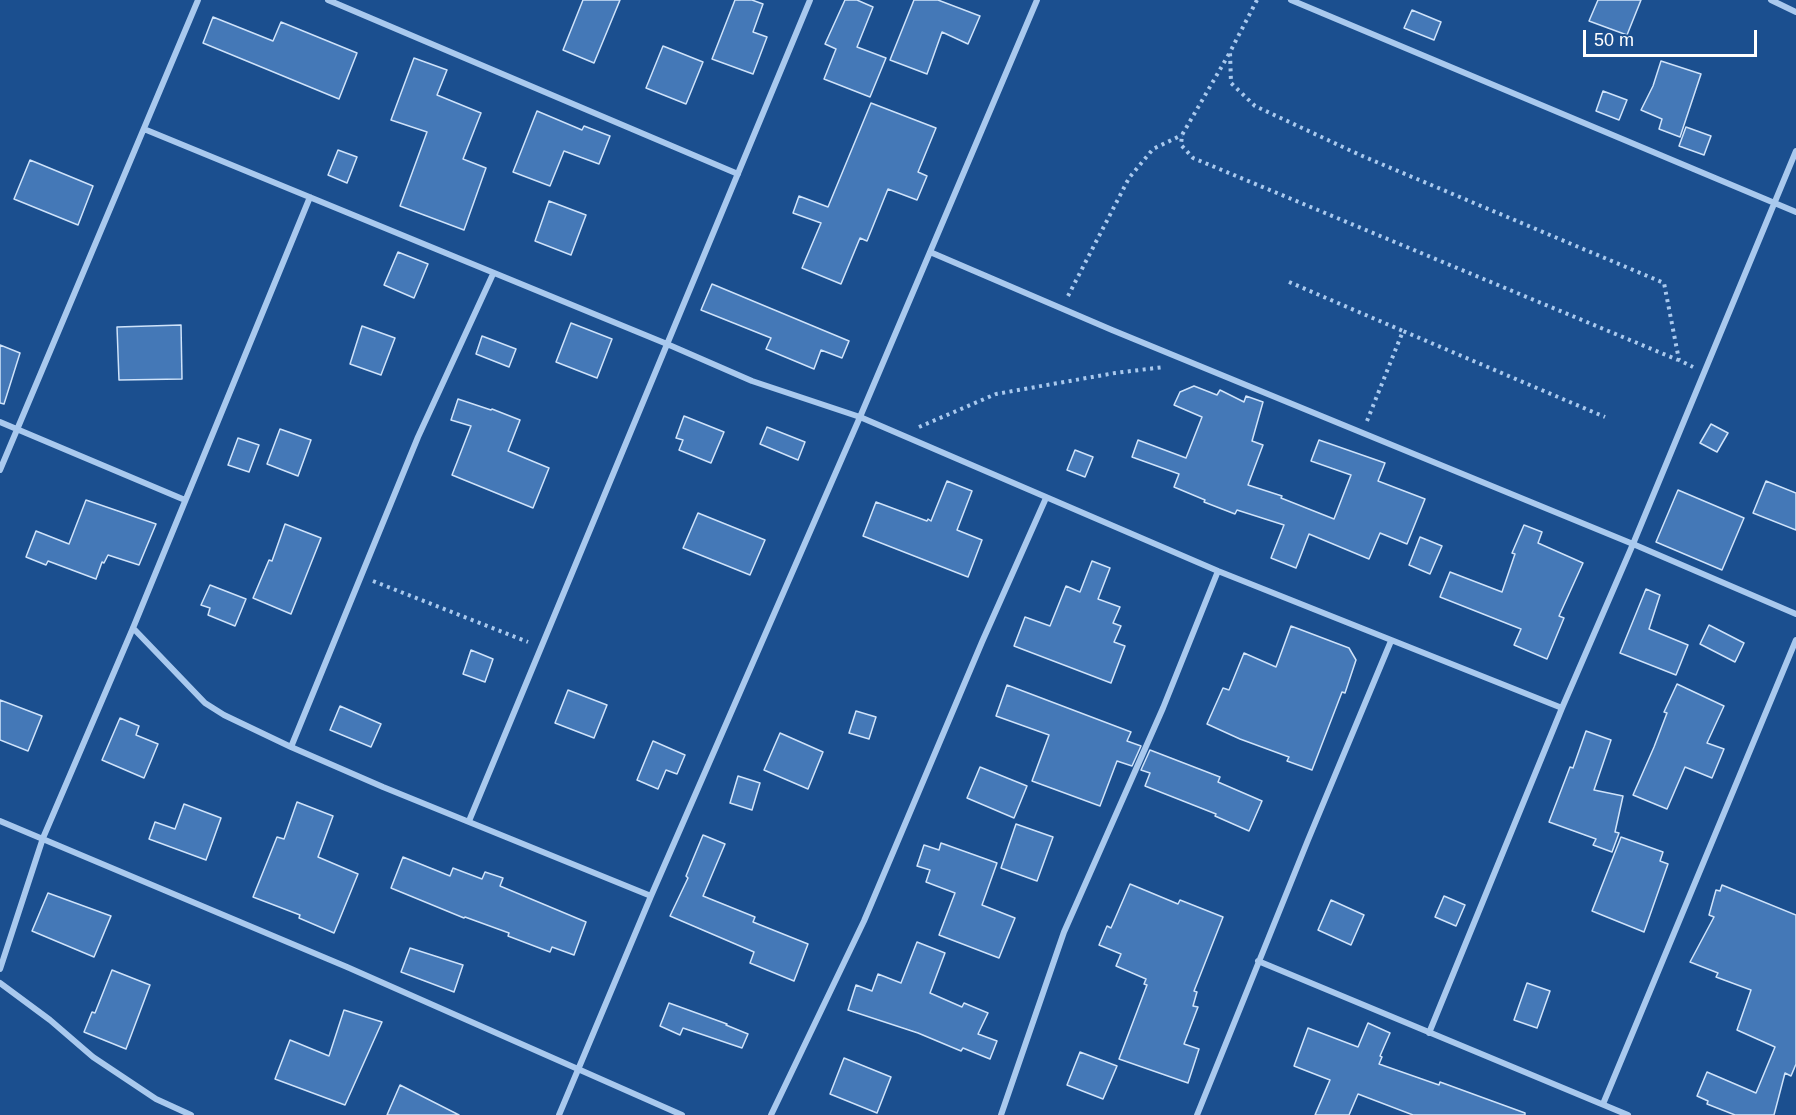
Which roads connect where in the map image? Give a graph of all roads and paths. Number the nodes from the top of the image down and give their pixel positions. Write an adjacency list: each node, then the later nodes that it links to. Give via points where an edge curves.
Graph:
1 (198, 0): 10 (street)
2 (328, 0): 13 (street)
3 (810, 0): 13 (street)
4 (1037, 0): 17 (street)
5 (1257, 0): 9 (path)
6 (1292, 0): 15 (street)
7 (1771, 0): 8 (street)
8 (1796, 12)
9 (1230, 52): 11 (path); 23 (path, via 1231,83 1255,106 1360,155 1664,283)
10 (144, 129): 14 (street); 29 (street)
11 (1182, 135): 20 (path, via 1153,149 1130,178); 23 (path, via 1181,145 1193,158)
12 (1796, 151): 15 (street)
13 (738, 174): 22 (street)
14 (310, 197): 18 (street); 34 (street)
15 (1774, 204): 16 (street); 25 (street)
16 (1796, 212)
17 (930, 252): 20 (street); 26 (street)
18 (493, 274): 22 (street); 37 (street, via 418,437)
19 (1289, 282): 21 (path)
20 (1062, 309): 24 (street)
21 (1403, 331): 27 (path); 30 (path)
22 (666, 344): 26 (street, via 752,381); 42 (street)
23 (1679, 360): 25 (path)
24 (1194, 364): 30 (street); 31 (path, via 996,394)
25 (1704, 373): 35 (street)
26 (860, 417): 31 (street); 48 (street)
27 (1605, 417)
28 (0, 422): 29 (street)
29 (16, 429): 32 (street); 34 (street)
30 (1362, 432): 35 (street)
31 (901, 435): 33 (street)
32 (0, 470)
33 (1046, 498): 36 (street); 58 (street, via 864,921)
34 (185, 500): 39 (street)
35 (1633, 544): 38 (street); 43 (street)
36 (1218, 571): 41 (street); 59 (street, via 1163,708 1064,932)
37 (362, 576): 42 (path); 44 (street)
38 (1796, 614)
39 (133, 628): 44 (street, via 205,703); 47 (street)
40 (1796, 640): 54 (street)
41 (1391, 641): 43 (street); 49 (street)
42 (541, 647): 46 (street)
43 (1562, 708): 52 (street)
44 (291, 747): 46 (street)
45 (0, 821): 47 (street)
46 (469, 821): 48 (street)
47 (43, 838): 50 (street); 53 (street)
48 (651, 896): 53 (street)
49 (1258, 961): 52 (street); 60 (street)
50 (0, 969)
51 (0, 983): 55 (street, via 93,1057 156,1099)
52 (1429, 1033): 54 (street)
53 (578, 1070): 56 (street); 57 (street)
54 (1603, 1104): 61 (street)
55 (191, 1115)
56 (559, 1115)
57 (682, 1115)
58 (771, 1115)
59 (1001, 1115)
60 (1197, 1115)
61 (1628, 1115)

